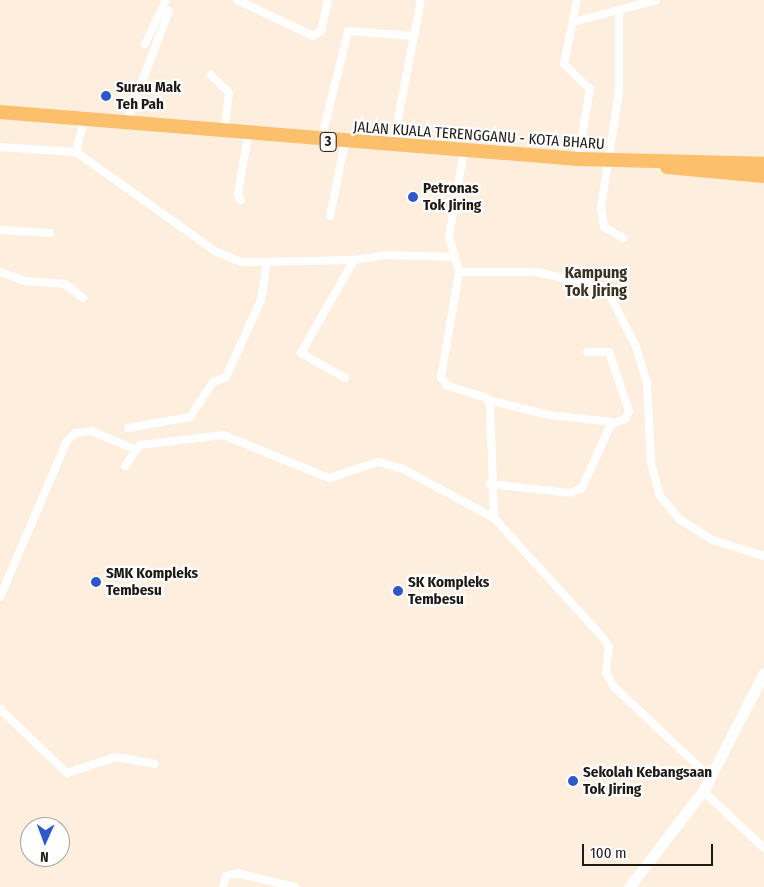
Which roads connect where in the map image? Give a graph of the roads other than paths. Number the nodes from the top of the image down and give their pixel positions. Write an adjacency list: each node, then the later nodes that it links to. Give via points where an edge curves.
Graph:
1 (166, 0): 11 (street)
2 (237, 0): 3 (street, via 313,36 321,31)
3 (328, 0)
4 (421, 0): 10 (street)
5 (577, 0): 9 (street)
6 (656, 0): 8 (street)
7 (169, 11): 15 (street)
8 (619, 11): 9 (street); 25 (street, via 620,81)
9 (573, 22): 24 (street, via 564,64 590,89)
10 (413, 36): 18 (street, via 348,31); 20 (street)
11 (145, 44)
12 (211, 74): 16 (street, via 229,93)
13 (0, 115): 14 (highway, JALAN KUALA TERENGGANU - KOTA BHARU / 3)
14 (84, 119): 15 (highway, JALAN KUALA TERENGGANU - KOTA BHARU / 3); 23 (street)
15 (126, 123): 16 (highway, JALAN KUALA TERENGGANU - KOTA BHARU / 3)
16 (224, 132): 17 (highway, JALAN KUALA TERENGGANU - KOTA BHARU / 3)
17 (248, 135): 18 (highway, JALAN KUALA TERENGGANU - KOTA BHARU / 3); 29 (street)
18 (321, 142): 19 (highway, JALAN KUALA TERENGGANU - KOTA BHARU / 3)
19 (345, 143): 20 (highway, JALAN KUALA TERENGGANU - KOTA BHARU / 3); 30 (street)
20 (393, 146): 22 (highway, JALAN KUALA TERENGGANU - KOTA BHARU / 3)
21 (0, 147): 23 (street)
22 (464, 151): 24 (highway, JALAN KUALA TERENGGANU - KOTA BHARU / 3); 34 (street, via 450,228)
23 (76, 152): 36 (street, via 224,256)
24 (578, 159): 25 (highway, JALAN KUALA TERENGGANU - KOTA BHARU / 3)
25 (606, 161): 26 (highway, JALAN KUALA TERENGGANU - KOTA BHARU / 3); 33 (street, via 603,224)
26 (657, 164): 27 (highway, 3); 28 (highway, 3, via 678,170)
27 (764, 164)
28 (764, 176)
29 (241, 200)
30 (330, 216)
31 (0, 230): 32 (street)
32 (50, 233)
33 (623, 238)
34 (455, 257): 35 (street, via 385,254); 38 (street)
35 (354, 260): 36 (street); 41 (street, via 301,353)
36 (267, 264): 44 (street, via 264,290 238,358 226,377 213,382 195,414)
37 (0, 272): 39 (street, via 25,281 65,284)
38 (459, 272): 42 (street, via 440,377 448,386); 49 (street, via 537,272 606,288 636,346 646,383 651,463 660,496 679,519 712,540)
39 (83, 298)
40 (587, 352): 43 (street, via 607,351 621,378 629,414)
41 (345, 378)
42 (488, 400): 43 (street, via 549,415); 47 (street)
43 (612, 422): 47 (street, via 576,493)
44 (128, 428)
45 (134, 449): 46 (street); 48 (street, via 146,443 223,435 329,478 390,463); 50 (street, via 91,431 75,433 67,441)
46 (125, 466)
47 (490, 484): 48 (street)
48 (494, 518): 54 (street, via 604,639 609,647 606,673 614,687)
49 (764, 556)
50 (0, 597)
51 (764, 673): 54 (street)
52 (0, 709): 53 (street, via 67,773 116,757)
53 (154, 764)
54 (711, 778): 55 (street)
55 (704, 790): 56 (street); 59 (street)
56 (764, 848)
57 (223, 887): 58 (street, via 226,876 237,873)
58 (295, 887)
59 (629, 887)

